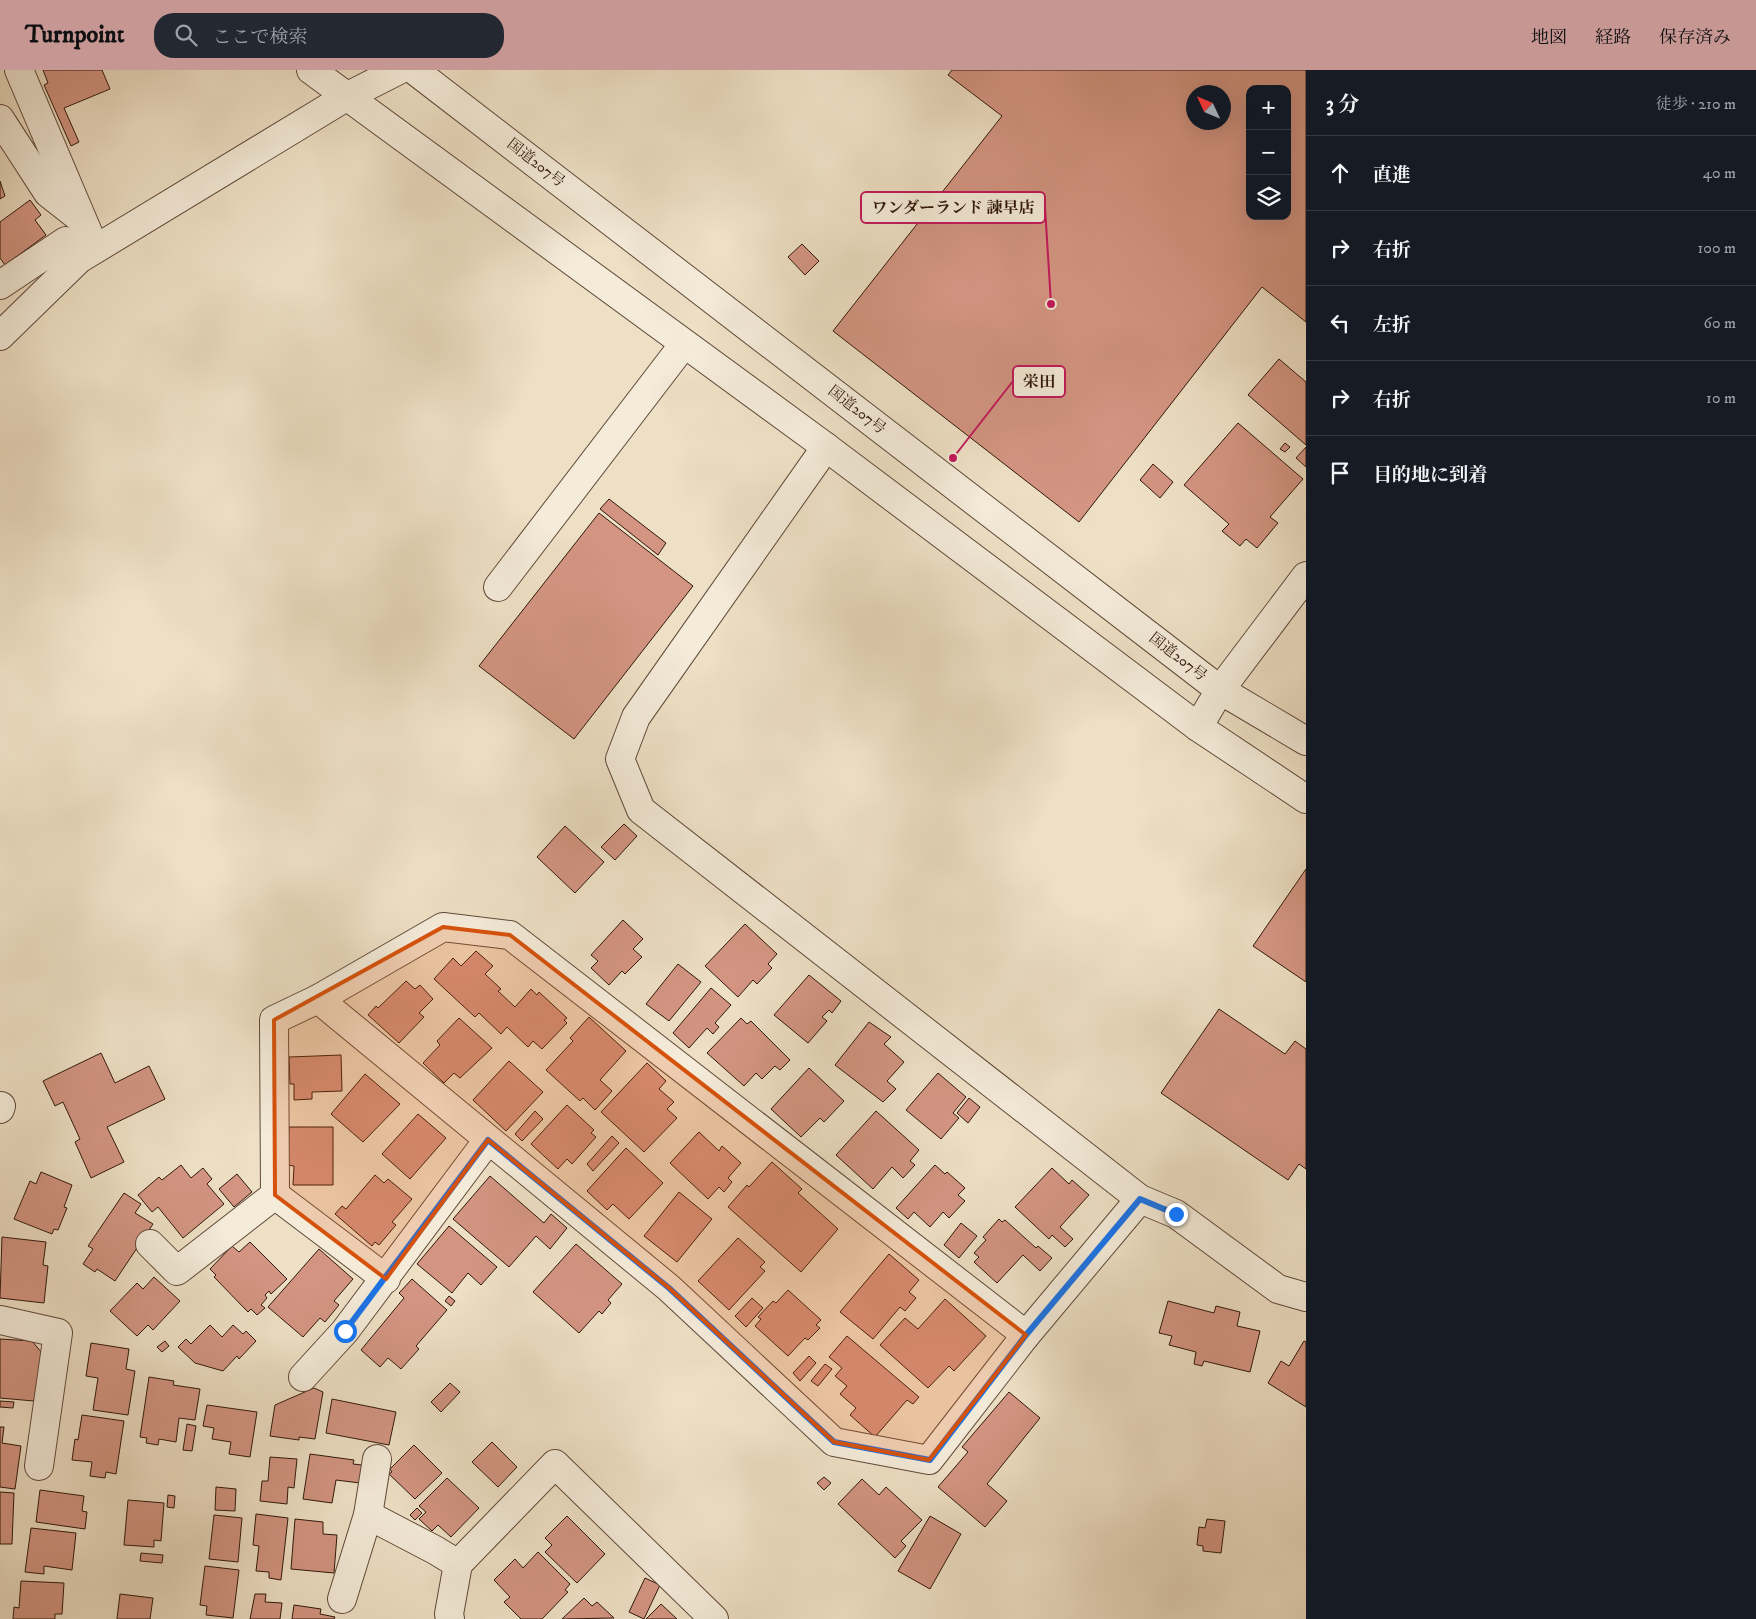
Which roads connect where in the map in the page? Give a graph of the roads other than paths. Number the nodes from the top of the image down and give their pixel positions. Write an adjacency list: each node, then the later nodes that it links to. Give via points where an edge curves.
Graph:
1 (19, 70): 7 (street)
2 (311, 70): 5 (street)
3 (399, 70): 5 (street)
4 (414, 70): 15 (street, 国道207号)
5 (346, 97): 8 (street); 11 (street)
6 (0, 119): 7 (street, via 48,193)
7 (84, 221): 8 (street)
8 (87, 254): 9 (street, via 66,241); 10 (street)
9 (0, 285)
10 (0, 336)
11 (684, 344): 12 (street); 14 (street)
12 (826, 447): 16 (street); 22 (street, via 636,717 620,758 640,810)
13 (1306, 576): 15 (street)
14 (498, 587)
15 (1220, 690): 16 (street); 17 (street, 国道207号)
16 (1198, 727): 18 (street)
17 (1306, 740)
18 (1306, 799)
19 (318, 999): 20 (street); 21 (street, via 274,1020); 27 (street, via 443,926 510,935)
20 (488, 1140): 24 (street); 27 (street, via 669,1288 834,1442 930,1460)
21 (276, 1195): 23 (street, via 177,1271); 24 (street)
22 (1140, 1199): 25 (street, via 1176,1214 1278,1290); 27 (street)
23 (150, 1244)
24 (386, 1279): 28 (street)
25 (1306, 1298)
26 (0, 1320): 30 (street, via 58,1333)
27 (1026, 1335)
28 (304, 1377)
29 (377, 1459): 31 (street)
30 (39, 1466)
31 (368, 1515): 32 (street); 33 (street)
32 (458, 1564): 34 (street); 35 (street, via 554,1464)
33 (342, 1599)
34 (450, 1619)
35 (714, 1619)

